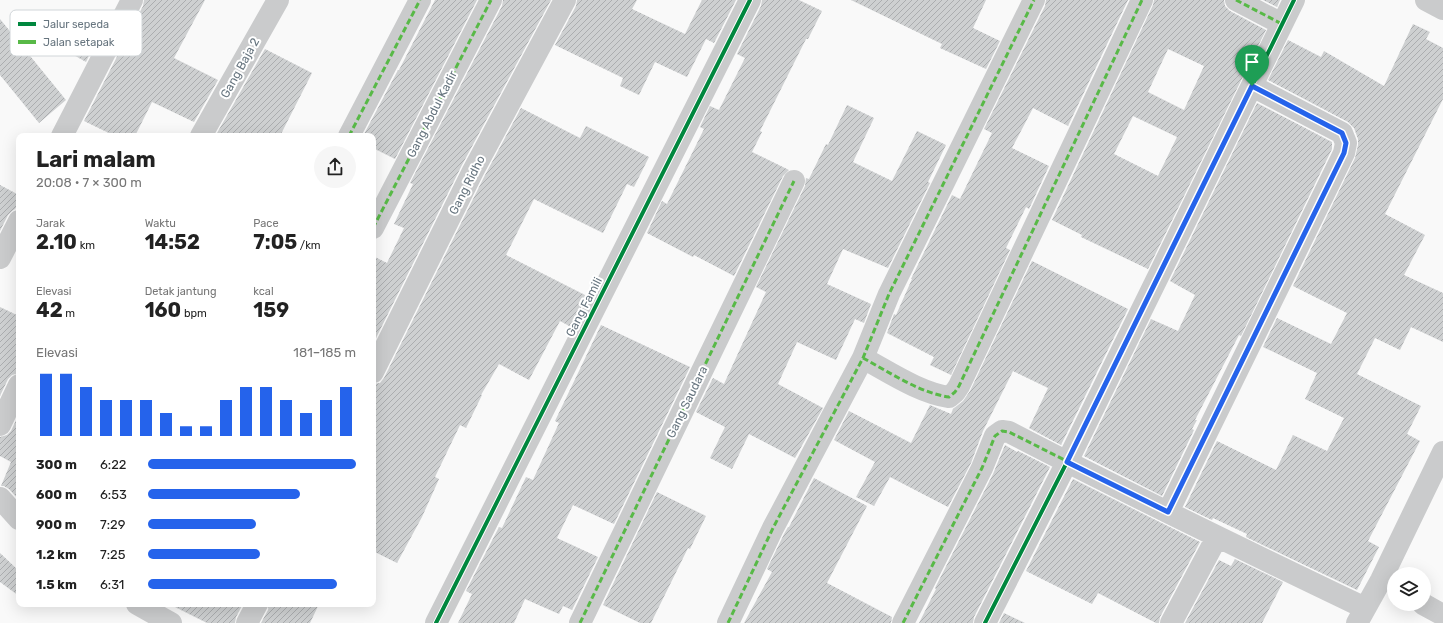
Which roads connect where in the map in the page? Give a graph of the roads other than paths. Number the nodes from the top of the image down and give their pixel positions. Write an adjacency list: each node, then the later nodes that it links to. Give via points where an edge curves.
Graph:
1 (132, 0): 13 (street)
2 (278, 0): 18 (street, Gang Baja 2)
3 (420, 0): 19 (street)
4 (490, 0): 21 (street, Gang Abdul Kadir)
5 (565, 0): 25 (street, Gang Ridho, via 473,171)
6 (750, 0): 43 (street, Gang Famili)
7 (1034, 0): 24 (street, via 888,294)
8 (1142, 0): 24 (street, via 955,392 949,397 923,390)
9 (1236, 0): 14 (street)
10 (1294, 0): 14 (street)
11 (1426, 0): 12 (street)
12 (1443, 9)
13 (127, 10)
14 (1282, 24): 16 (street)
15 (103, 56): 17 (street)
16 (1252, 86): 29 (street); 31 (street, via 1342,133 1346,143 1344,153)
17 (64, 133)
18 (203, 133)
19 (351, 133)
20 (794, 181): 44 (street, Gang Saudara)
21 (376, 222)
22 (16, 227): 23 (street)
23 (0, 258)
24 (863, 358): 45 (street, via 773,528)
25 (376, 366)
26 (16, 391): 27 (street)
27 (0, 425)
28 (1443, 452): 34 (street)
29 (1067, 462): 31 (street); 46 (street, via 1009,432 1002,431 995,436 982,468); 47 (street)
30 (0, 498): 32 (street)
31 (1168, 512): 33 (street)
32 (16, 516)
33 (1217, 537): 39 (street); 48 (street)
34 (1395, 567)
35 (1387, 584): 39 (street)
36 (142, 607): 41 (street)
37 (255, 607): 42 (street)
38 (1431, 608): 40 (street)
39 (1361, 615)
40 (1443, 615)
41 (171, 623)
42 (247, 623)
43 (436, 623)
44 (580, 623)
45 (728, 623)
46 (903, 623)
47 (985, 623)
48 (1171, 623)

